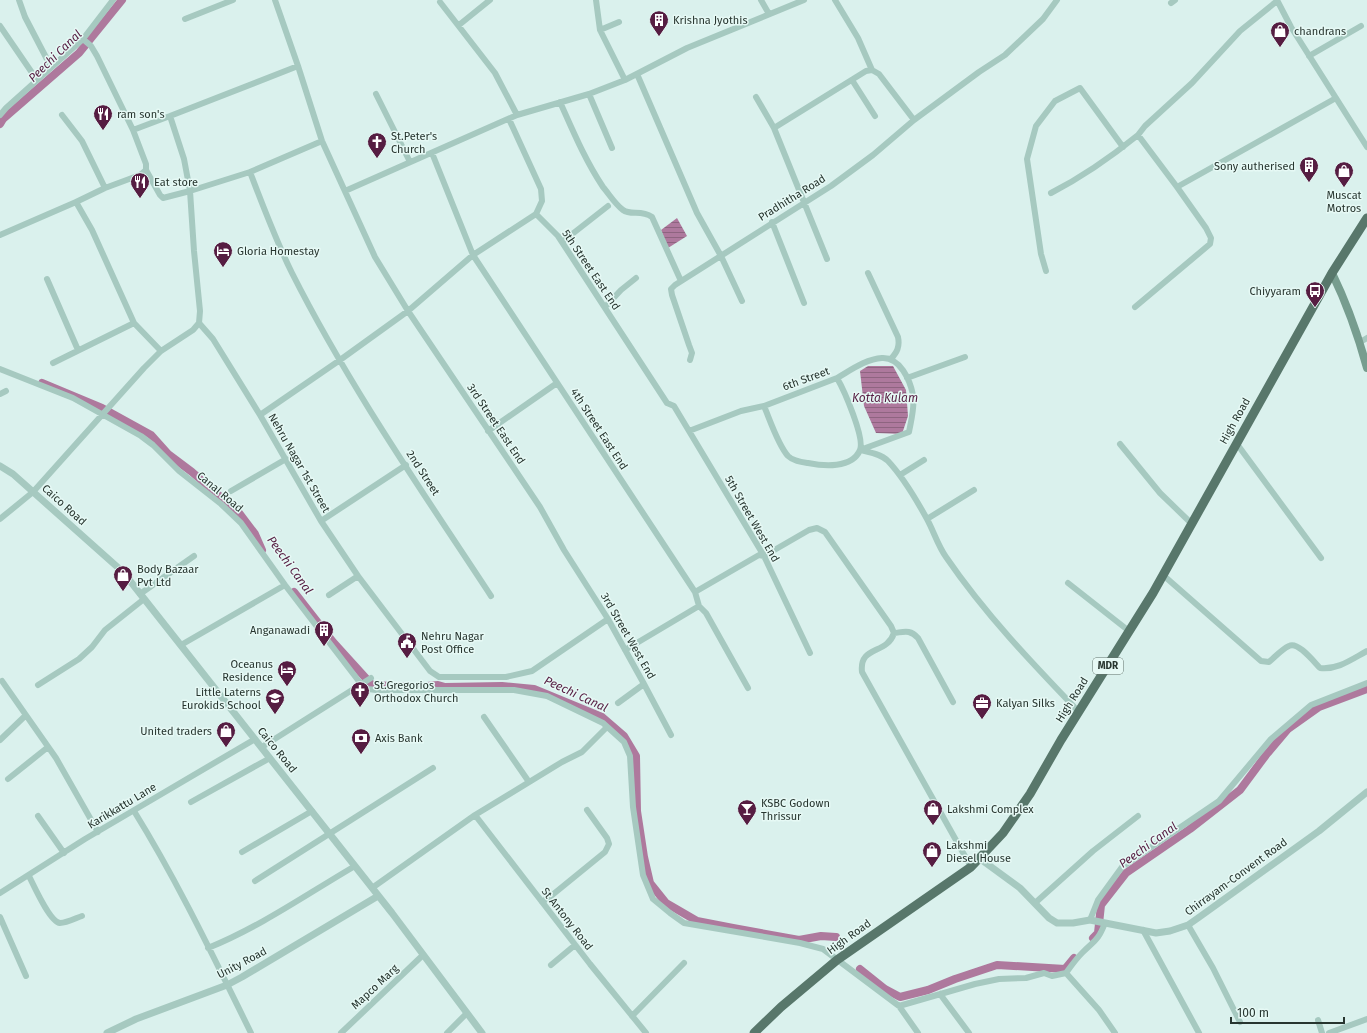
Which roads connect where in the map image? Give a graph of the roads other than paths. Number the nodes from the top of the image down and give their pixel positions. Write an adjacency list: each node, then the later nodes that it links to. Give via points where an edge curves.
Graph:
1 (19, 0): 23 (street)
2 (113, 0): 20 (street)
3 (233, 0): 14 (street)
4 (275, 0): 22 (street, 3rd Street East End)
5 (490, 0): 16 (street)
6 (596, 0): 19 (street)
7 (761, 0): 13 (street)
8 (804, 0): 13 (street)
9 (835, 0): 24 (street, via 858,38)
10 (1057, 0): 40 (street, Pradhitha Road, via 1043,19 1005,55)
11 (1277, 0): 21 (street); 43 (street, via 1240,31 1192,83 1144,126)
12 (440, 2): 16 (street)
13 (769, 14): 25 (street, via 687,48)
14 (185, 19)
15 (619, 22): 19 (street)
16 (458, 25): 36 (street, via 495,73)
17 (0, 26): 26 (street)
18 (1361, 26): 21 (street)
19 (600, 30): 27 (street)
20 (84, 40): 23 (street); 42 (street, via 91,46)
21 (1309, 56): 32 (street)
22 (298, 66): 37 (street); 44 (street, 3rd Street East End)
23 (51, 67): 26 (street)
24 (872, 70): 28 (street); 40 (street, via 879,74)
25 (637, 74): 27 (street); 66 (street, via 696,213)
26 (37, 80): 34 (street)
27 (625, 80): 30 (street)
28 (852, 80): 38 (street); 41 (street)
29 (376, 94): 49 (street)
30 (589, 94): 33 (street); 47 (street)
31 (756, 97): 41 (street)
32 (1336, 98): 46 (street); 52 (street)
33 (560, 102): 36 (street); 73 (street, via 593,172 624,211 652,217)
34 (0, 115)
35 (62, 115): 53 (street, via 82,141)
36 (517, 115): 39 (street)
37 (170, 116): 42 (street); 55 (street, via 184,159)
38 (875, 116)
39 (509, 119): 48 (street); 60 (street, via 542,189 542,201)
40 (914, 120): 58 (street, Pradhitha Road, via 873,155 831,186)
41 (774, 128): 58 (street)
42 (133, 130): 50 (street)
43 (1138, 135): 45 (street); 52 (street)
44 (322, 141): 51 (street); 54 (street, 3rd Street East End)
45 (1123, 147): 56 (street, via 1070,183); 68 (street, via 1080,88 1055,101 1036,126 1027,159)
46 (1367, 147)
47 (612, 148)
48 (432, 153): 49 (street); 65 (street, 4th Street East End)
49 (410, 162): 54 (street)
50 (146, 170): 53 (street, via 140,175); 55 (street, via 163,198)
51 (250, 172): 55 (street); 86 (street, 2nd Street, via 292,273)
52 (1177, 187): 77 (street, via 1206,228 1211,238 1210,244)
53 (105, 188): 57 (street)
54 (345, 190): 78 (street, 3rd Street East End, via 375,257)
55 (190, 191): 80 (street)
56 (1051, 192)
57 (76, 202): 63 (street); 79 (street, via 92,230)
58 (803, 202): 62 (street, Pradhitha Road); 67 (street)
59 (608, 206): 64 (street)
60 (536, 214): 64 (street, 5th Street East End); 65 (street)
61 (1367, 218): 69 (main road, High Road / MDR)
62 (772, 222): 66 (street, Pradhitha Road); 75 (street)
63 (0, 235)
64 (562, 242): 76 (street, 5th Street East End)
65 (473, 255): 78 (street); 93 (street, 4th Street East End)
66 (721, 256): 73 (street, Pradhitha Road); 74 (street)
67 (827, 259)
68 (1046, 272)
69 (1332, 273): 81 (main road); 101 (main road, High Road / MDR)
70 (868, 274): 85 (street, via 898,337 898,349)
71 (636, 278): 76 (street, via 620,290)
72 (47, 279): 82 (street)
73 (681, 281): 87 (street, via 672,289 672,295 692,353)
74 (742, 301)
75 (804, 303)
76 (605, 307): 94 (street, 5th Street East End)
77 (1135, 307)
78 (408, 311): 86 (street, Nehru Nagar 1st Street); 98 (street, 3rd Street East End)
79 (134, 323): 82 (street); 83 (street)
80 (200, 323): 83 (street); 97 (street, via 213,339)
81 (1364, 340): 89 (main road)
82 (78, 350): 88 (street)
83 (161, 351): 96 (street)
84 (965, 356): 92 (street)
85 (892, 359): 91 (street, via 882,358 861,364); 92 (street, via 899,364)
86 (340, 360): 97 (street, Nehru Nagar 1st Street); 105 (street, 2nd Street)
87 (690, 360)
88 (53, 363)
89 (1367, 368)
90 (0, 369): 96 (street, Canal Road)
91 (837, 378): 95 (street, 6th Street); 102 (street, 6th Street, via 847,395 861,442)
92 (907, 378): 102 (street, via 913,396 909,432)
93 (557, 383): 98 (street); 123 (street, 4th Street East End)
94 (667, 403): 99 (street, 5th Street West End, via 674,406)
95 (764, 406): 99 (street, 6th Street, via 741,411); 102 (street, via 788,457 797,462 835,466 852,460)
96 (104, 413): 110 (street); 122 (street, Canal Road, via 153,445 179,471 233,514)
97 (260, 415): 103 (street, Nehru Nagar 1st Street)
98 (488, 431): 115 (street, 3rd Street East End, via 540,507)
99 (689, 431): 117 (street, 5th Street West End)
100 (1120, 444): 114 (street, via 1160,493)
101 (1237, 444): 114 (main road, High Road / MDR); 118 (street)
102 (860, 450): 107 (street, via 887,460)
103 (286, 459): 109 (street); 113 (street, Nehru Nagar 1st Street)
104 (924, 460): 107 (street)
105 (406, 465): 113 (street, Nehru Nagar 1st Street); 125 (street, 2nd Street)
106 (0, 466): 110 (street, Caico Road)
107 (900, 475): 112 (street)
108 (974, 490): 112 (street)
109 (231, 491)
110 (33, 492): 111 (street); 126 (street, Caico Road, via 123,572)
111 (0, 519)
112 (927, 519): 144 (street, via 944,554 967,587 1018,648)
113 (321, 521): 120 (street, Nehru Nagar 1st Street)
114 (1192, 524): 119 (main road, High Road / MDR)
115 (564, 550): 128 (street, 3rd Street West End)
116 (194, 556): 126 (street)
117 (764, 556): 123 (street, via 759,554); 130 (street, via 809,530 817,528 825,532); 134 (street, 5th Street West End)
118 (1321, 558)
119 (1163, 575): 129 (main road, High Road / MDR); 133 (street, via 1261,661 1269,662 1289,645 1295,645 1320,668 1328,669 1338,667)
120 (358, 576): 124 (street); 128 (street, Nehru Nagar 1st Street, via 430,671 438,677 506,677 532,671)
121 (1068, 583): 129 (street)
122 (285, 585): 131 (street); 137 (street, Canal Road)
123 (695, 592): 127 (street, 4th Street East End)
124 (329, 595)
125 (491, 596)
126 (142, 597): 131 (street, Caico Road); 140 (street, via 105,630 79,659)
127 (699, 606): 132 (street); 141 (street, 4th Street East End, via 706,613)
128 (608, 619): 132 (street, 3rd Street West End)
129 (1129, 631): 144 (main road, High Road / MDR)
130 (894, 633): 142 (street, via 914,632); 171 (street, via 888,644 864,656 862,672)
131 (180, 645): 149 (street, Caico Road)
132 (625, 650): 139 (street, 3rd Street West End)
133 (1367, 651)
134 (810, 653)
135 (371, 678): 137 (street)
136 (2, 681): 145 (street)
137 (363, 683): 147 (street, via 368,689 376,690 514,690 547,696); 152 (street)
138 (1367, 683): 181 (street, via 1311,705 1271,739 1218,800 1122,868 1098,900)
139 (644, 684): 143 (street); 148 (street, 3rd Street West End)
140 (38, 685)
141 (748, 688)
142 (953, 702)
143 (618, 703)
144 (1079, 712): 169 (main road, High Road / MDR, via 1030,794 1003,833)
145 (26, 716): 150 (street); 151 (street)
146 (484, 717): 156 (street)
147 (607, 727): 156 (street, via 582,752); 187 (street, via 624,742 630,756 633,807 643,875 653,899 684,923 823,948)
148 (670, 735)
149 (255, 739): 152 (street, Caico Road); 160 (street, Karikkattu Lane)
150 (0, 740)
151 (48, 747): 155 (street); 165 (street)
152 (262, 747): 153 (street, Caico Road)
153 (270, 758): 158 (street); 161 (street, Caico Road)
154 (433, 768): 166 (street)
155 (8, 779)
156 (529, 782): 162 (street)
157 (1367, 792): 182 (street, Chirrayam-Convent Road, via 1319,831)
158 (191, 802)
159 (587, 810): 177 (street, via 607,838 609,844 606,852)
160 (134, 811): 165 (street, Karikkattu Lane); 185 (street)
161 (312, 811): 166 (street, Caico Road); 167 (street)
162 (475, 815): 174 (street); 177 (street, St Antony Road)
163 (38, 816): 168 (street)
164 (1138, 816): 178 (street, via 1093,851)
165 (98, 832): 168 (street, Karikkattu Lane)
166 (330, 834): 170 (street, Caico Road); 173 (street)
167 (242, 852)
168 (64, 853): 172 (street, Karikkattu Lane)
169 (979, 858): 171 (main road, High Road / MDR); 178 (street, Chirrayam-Convent Road, via 1020,888)
170 (355, 866): 174 (street, Caico Road); 185 (street, via 251,928)
171 (970, 867): 187 (main road, High Road / MDR)
172 (29, 876): 175 (street, Karikkattu Lane); 180 (street, via 54,921 64,923)
173 (255, 881)
174 (372, 888): 176 (street, Caico Road)
175 (0, 893)
176 (378, 896): 186 (street, Caico Road); 192 (street, Unity Road)
177 (542, 902): 184 (street, St Antony Road)
178 (1035, 903): 181 (street, Chirrayam-Convent Road, via 1057,923)
179 (0, 916): 191 (street)
180 (82, 916)
181 (1098, 921): 183 (street, Chirrayam-Convent Road); 190 (street, via 1101,934)
182 (1188, 925): 183 (street, Chirrayam-Convent Road, via 1156,933); 199 (street)
183 (1143, 930): 210 (street)
184 (575, 945): 189 (street); 196 (street, St Antony Road)
185 (208, 948): 192 (street)
186 (423, 955): 195 (street, Caico Road); 202 (street, Mapco Marg)
187 (837, 960): 194 (street); 206 (main road, High Road / MDR)
188 (684, 963): 196 (street)
189 (551, 965)
190 (1066, 973): 193 (street, via 998,979); 209 (street, via 1099,1010)
191 (26, 976)
192 (227, 985): 200 (street, Unity Road, via 136,1019); 201 (street)
193 (940, 994): 194 (street); 208 (street)
194 (898, 1006): 207 (street)
195 (467, 1013): 203 (street); 204 (street, Caico Road)
196 (632, 1016): 205 (street, St Antony Road)
197 (1367, 1019): 212 (street)
198 (1318, 1020): 211 (street)
199 (1240, 1022)
200 (107, 1033)
201 (251, 1033)
202 (341, 1033)
203 (447, 1033)
204 (482, 1033)
205 (646, 1033)
206 (754, 1033)
207 (918, 1033)
208 (969, 1033)
209 (1115, 1033)
210 (1199, 1033)
211 (1322, 1033)
212 (1329, 1033)

